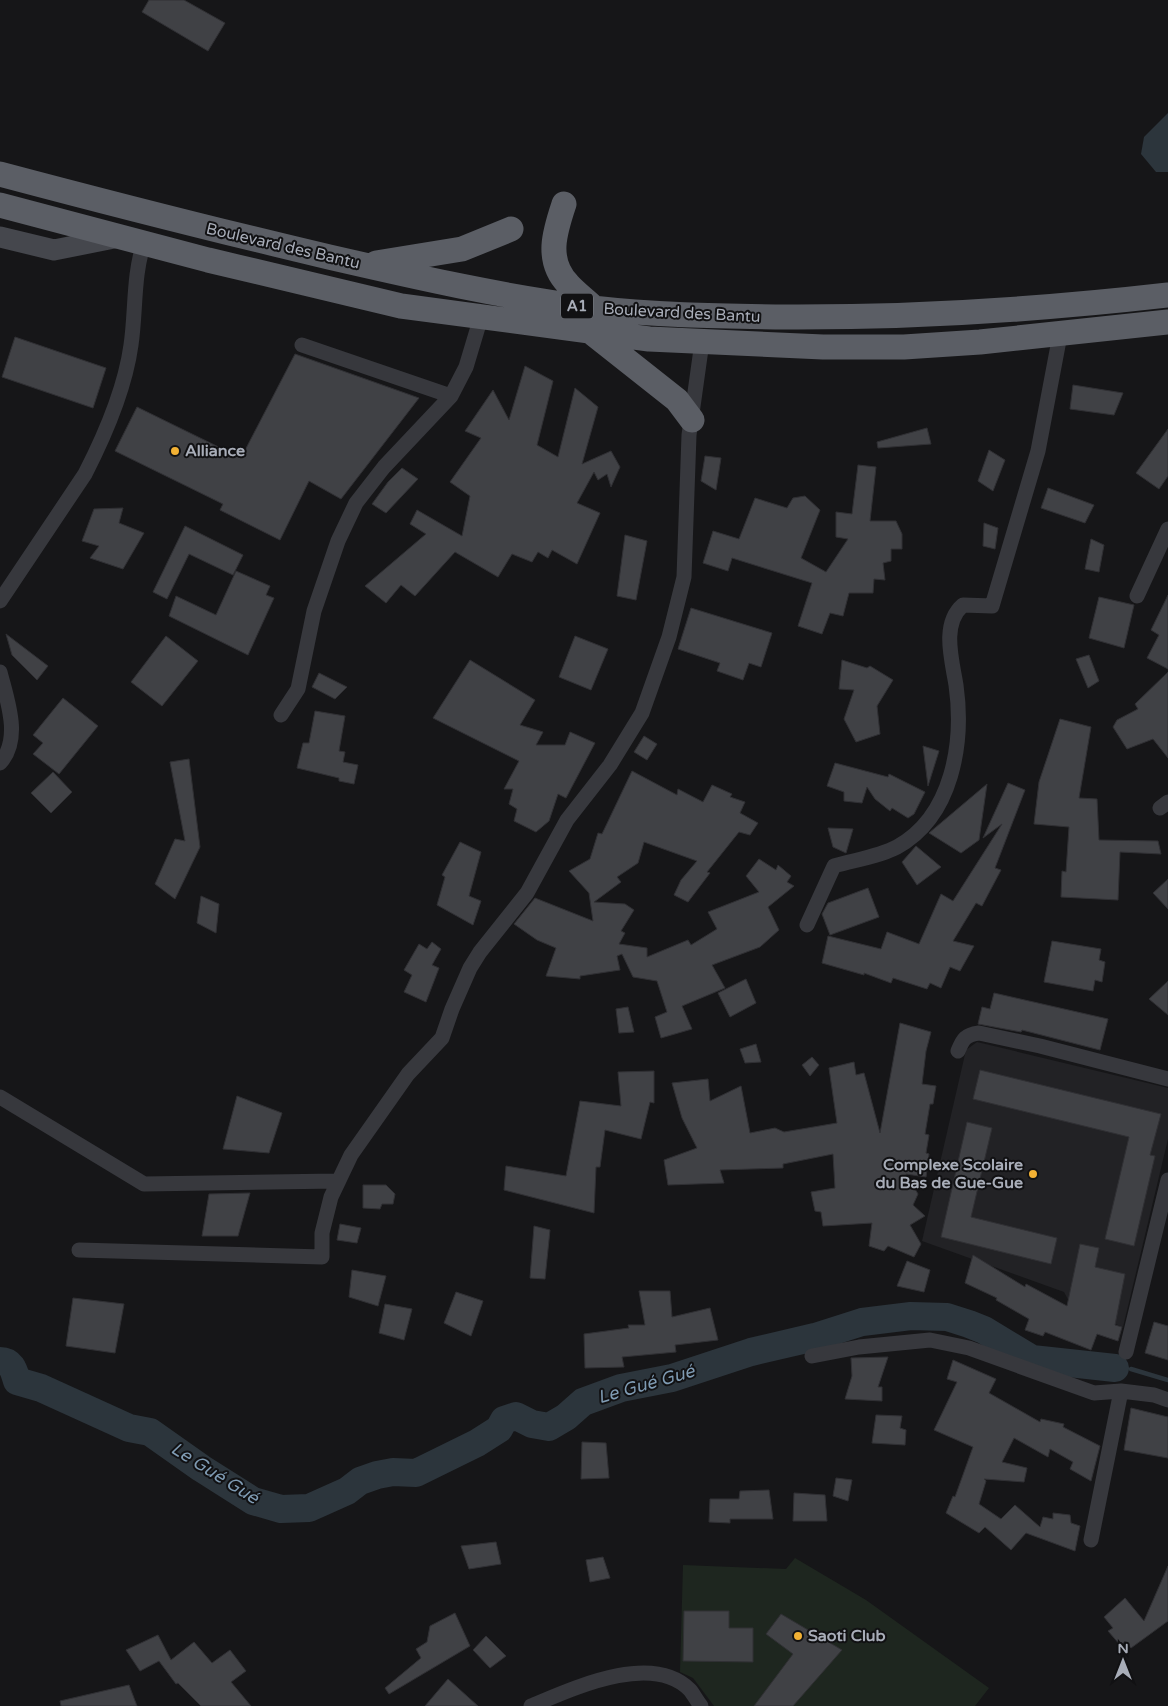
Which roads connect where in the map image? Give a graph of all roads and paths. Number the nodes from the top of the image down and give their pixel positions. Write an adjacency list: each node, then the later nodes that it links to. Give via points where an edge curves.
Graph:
1 (0, 174): 8 (highway, Boulevard des Bantu / A1)
2 (564, 204): 10 (highway, via 554,241 555,260 567,283)
3 (0, 205): 6 (highway, Boulevard des Bantu / A1)
4 (511, 229): 8 (highway, via 462,248)
5 (0, 237): 6 (main road, via 54,250)
6 (120, 237): 7 (highway, Boulevard des Bantu / A1)
7 (144, 243): 11 (highway, Boulevard des Bantu / A1, via 401,306); 21 (street, via 139,256 127,367 96,453)
8 (366, 265): 10 (highway, Boulevard des Bantu / A1, via 486,292)
9 (1168, 295): 10 (highway, Boulevard des Bantu / A1, via 1028,310 896,316 750,317)
10 (594, 308)
11 (481, 317): 13 (highway, Boulevard des Bantu / A1); 17 (street, via 466,367)
12 (1168, 322): 14 (highway, Boulevard des Bantu / A1)
13 (591, 332): 15 (highway, Boulevard des Bantu / A1); 18 (highway, via 677,400)
14 (1060, 335): 15 (highway, Boulevard des Bantu / A1, via 872,347); 25 (street, via 1038,451 992,606 963,605 956,611 949,644 958,716 946,791 923,825 897,847 834,866)
15 (702, 342): 18 (street)
16 (302, 345): 17 (street)
17 (451, 396): 23 (street, via 384,467 356,503 338,541 314,611 298,689)
18 (692, 420): 30 (street, via 682,586 661,663 642,713 610,765 567,820 528,893 480,952 461,988 442,1038 403,1081 351,1155)
19 (1168, 529): 20 (street)
20 (1137, 596)
21 (0, 601)
22 (0, 672): 24 (street, via 11,722 10,746)
23 (281, 715)
24 (0, 763)
25 (808, 925)
26 (958, 1051): 27 (street, via 963,1039 969,1034 979,1033)
27 (1168, 1079)
28 (0, 1097): 30 (street, via 144,1184)
29 (1168, 1180): 32 (street)
30 (337, 1181): 31 (street, via 322,1233 322,1257)
31 (79, 1250)
32 (1126, 1352)
33 (812, 1356): 34 (street, via 859,1347 930,1340 969,1348 1094,1393)
34 (1121, 1391): 35 (street); 36 (street)
35 (1168, 1400)
36 (1091, 1540)
37 (530, 1706): 38 (street, via 627,1673 650,1673 682,1684)
38 (701, 1706)

